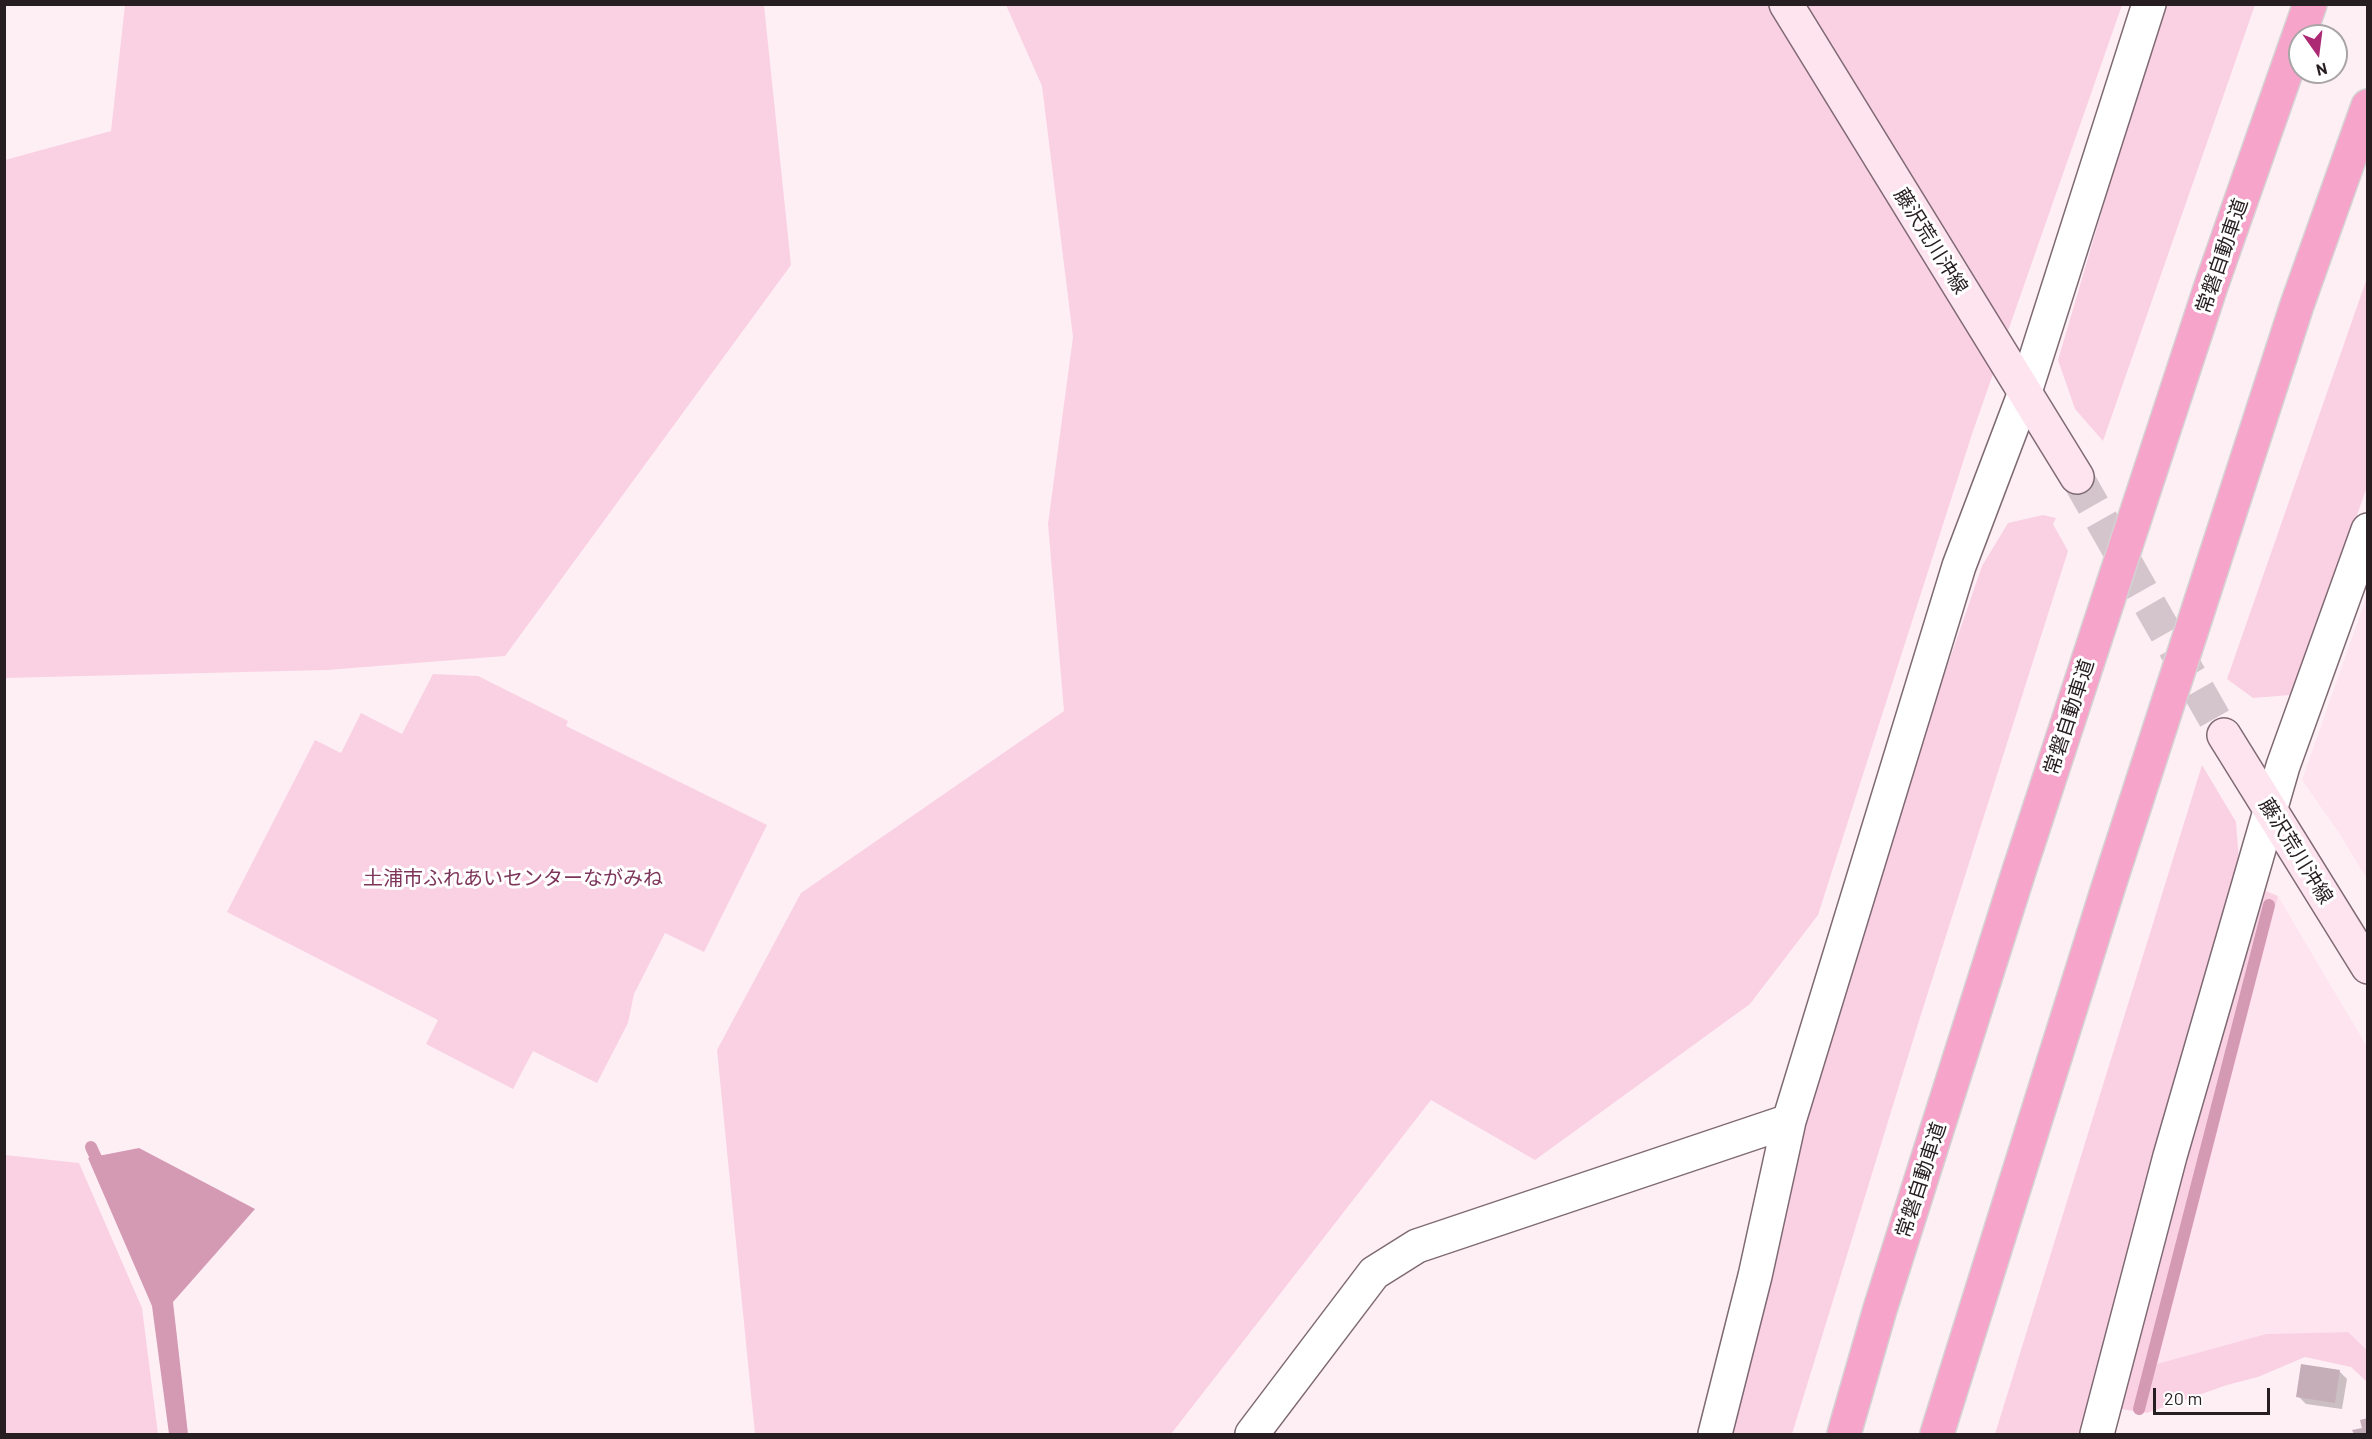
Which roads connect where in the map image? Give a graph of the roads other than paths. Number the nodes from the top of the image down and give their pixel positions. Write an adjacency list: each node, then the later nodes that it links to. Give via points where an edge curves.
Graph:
1 (1786, 4): 5 (main road, 藤沢荒川沖線)
2 (2149, 4): 5 (street)
3 (2310, 4): 14 (highway, 常磐自動車道, via 2211,286 2019,871)
4 (2367, 106): 15 (highway, via 2297,305 2101,910)
5 (2025, 392): 6 (main road, 藤沢荒川沖線); 11 (street, via 1959,566)
6 (2077, 477)
7 (2367, 530): 9 (street)
8 (2224, 735): 9 (main road, 藤沢荒川沖線)
9 (2270, 808): 10 (main road, 藤沢荒川沖線); 16 (street, via 2170,1156)
10 (2367, 967)
11 (1789, 1121): 12 (street, via 1417,1246 1374,1274); 13 (street)
12 (1251, 1434)
13 (1715, 1434)
14 (1844, 1434)
15 (1937, 1434)
16 (2097, 1434)

